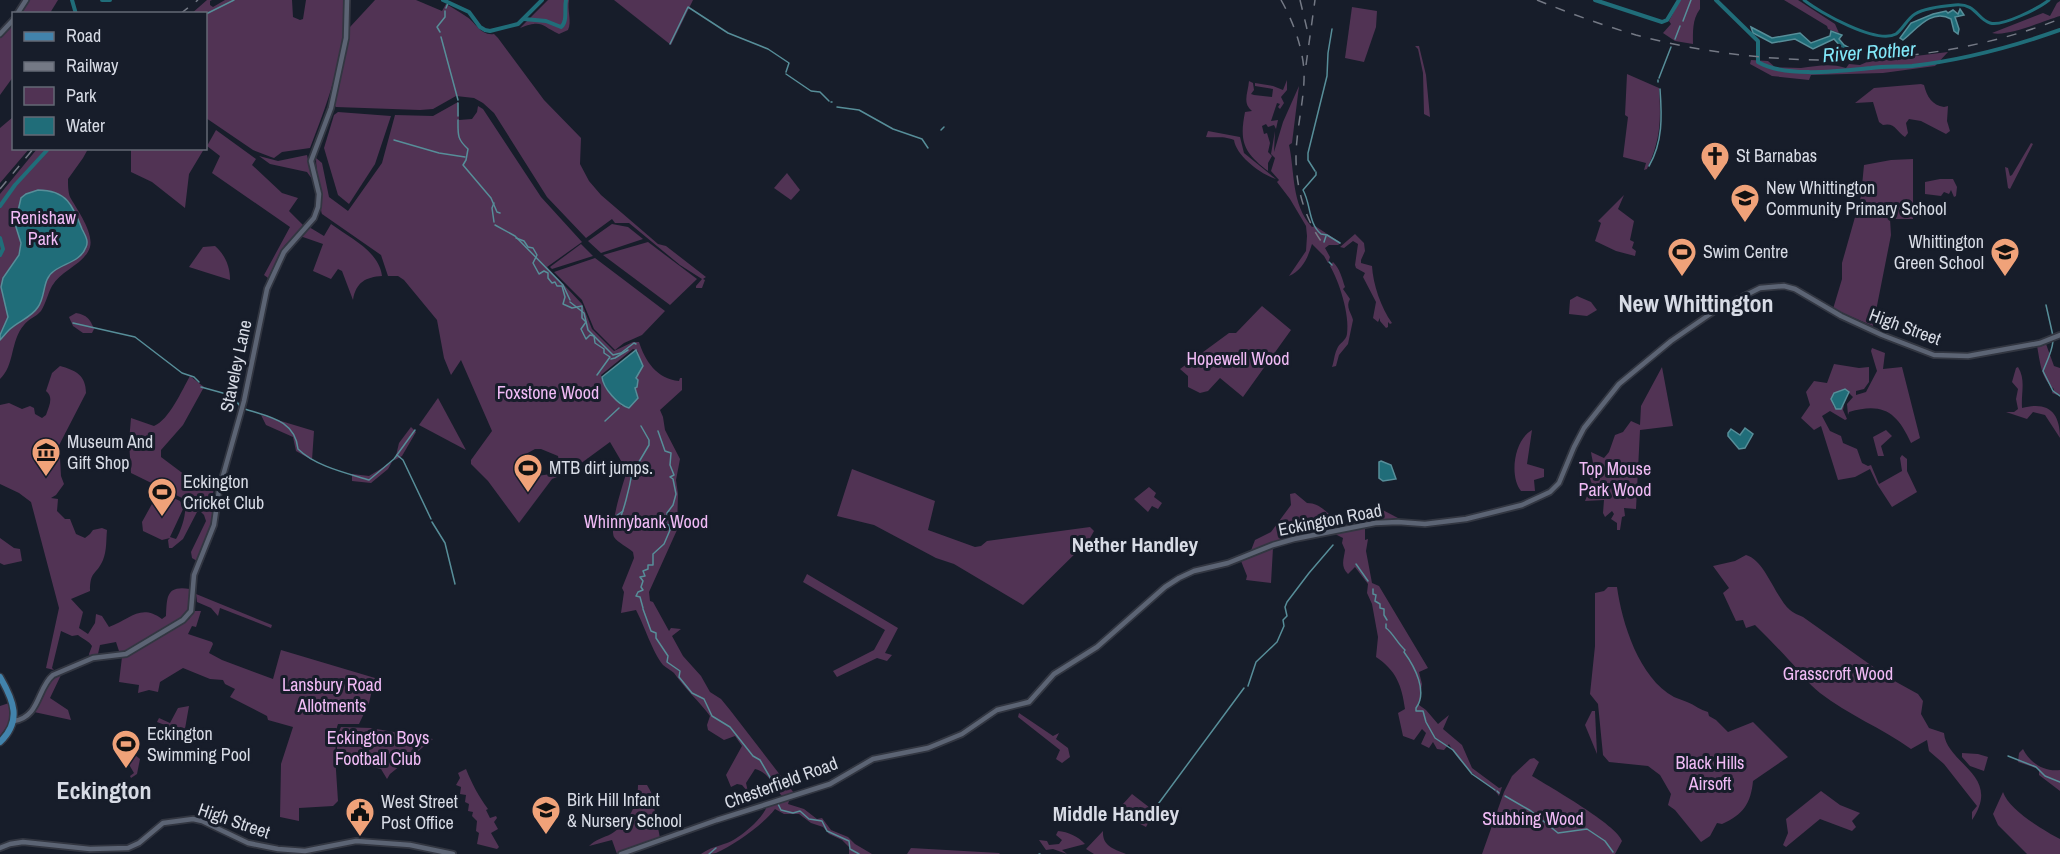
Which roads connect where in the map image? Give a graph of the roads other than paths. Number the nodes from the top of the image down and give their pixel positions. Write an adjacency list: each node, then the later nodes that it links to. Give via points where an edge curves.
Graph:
1 (347, 0): 8 (main road, Staveley Lane, via 346,38 331,108 311,161 318,207 314,218 284,252 267,289 214,525 194,575 192,609 183,620 126,654 93,658 57,673 48,680 39,702 26,717)
2 (12, 21): 3 (main road)
3 (0, 34)
4 (2060, 335): 5 (main road, High Street, via 2040,343 1968,356 1934,355 1829,310 1795,288 1766,286 1748,292 1678,336 1635,369 1588,422)
5 (1554, 489): 6 (main road, Eckington Road, via 1522,505 1466,519 1425,524 1375,523 1273,545 1179,578)
6 (1125, 621): 12 (main road, Chesterfield Road, via 1097,647 1054,674 1029,702 992,712 962,734 915,752 873,759 830,784)
7 (0, 677): 8 (main road, via 11,698)
8 (14, 720): 9 (main road)
9 (0, 742)
10 (0, 848): 11 (main road, High Street, via 22,842 92,849 130,847 167,822 196,819 248,843 278,849 305,851 356,841)
11 (453, 854)
12 (621, 854)

